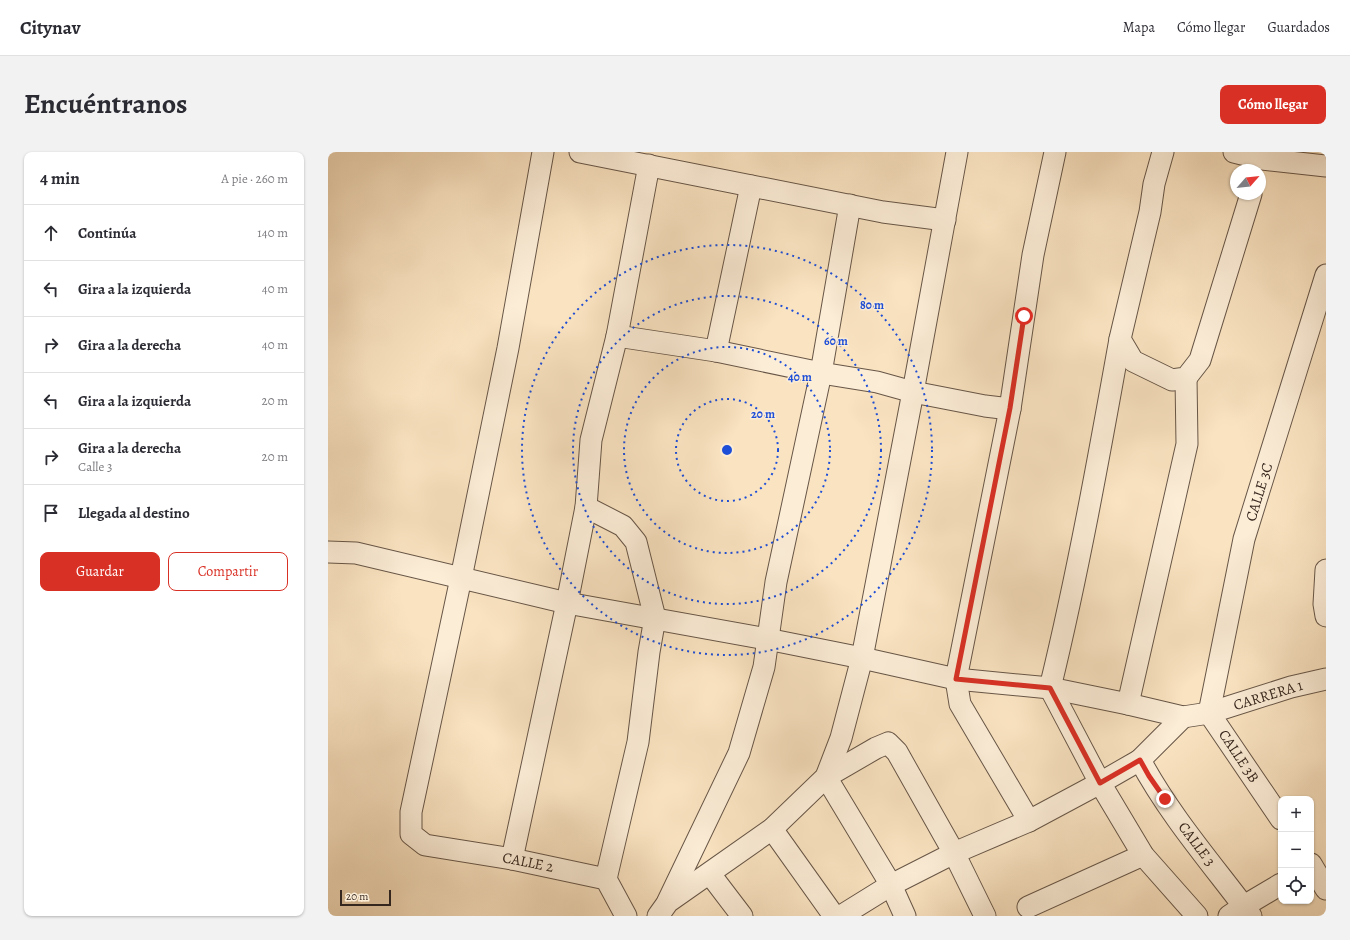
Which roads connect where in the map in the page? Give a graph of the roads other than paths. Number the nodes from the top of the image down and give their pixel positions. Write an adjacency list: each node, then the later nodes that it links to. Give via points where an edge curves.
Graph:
1 (543, 152): 25 (street, via 508,348)
2 (580, 152): 8 (street)
3 (1055, 152): 21 (street, via 1033,255)
4 (1163, 152): 16 (street)
5 (1234, 152): 7 (street)
6 (959, 153): 13 (street)
7 (1262, 160): 9 (street)
8 (649, 165): 10 (street); 15 (street)
9 (1326, 166)
10 (751, 186): 12 (street); 17 (street)
11 (1249, 200): 19 (street, via 1200,360)
12 (850, 205): 13 (street); 18 (street)
13 (945, 220): 20 (street)
14 (1326, 275): 36 (street, CALLE 3C, via 1244,539)
15 (617, 336): 17 (street); 22 (street, via 591,440)
16 (1120, 339): 19 (street, via 1133,361 1172,380); 33 (street, via 1104,431)
17 (716, 351): 18 (street)
18 (821, 373): 20 (street, via 877,382); 29 (street, via 776,582)
19 (1186, 378): 34 (street, via 1187,444)
20 (913, 392): 21 (street, via 985,406); 30 (street)
21 (1010, 408): 31 (street)
22 (586, 507): 26 (street); 28 (street, via 623,526 636,542)
23 (328, 552): 25 (street, via 356,554)
24 (1326, 570): 27 (street)
25 (461, 578): 26 (street); 47 (street, CALLE 2, via 411,812 411,834 425,845)
26 (567, 603): 28 (street); 47 (street)
27 (1325, 608)
28 (655, 618): 29 (street); 50 (street, via 646,667 638,742)
29 (767, 639): 30 (street); 55 (street, via 764,667 739,753)
30 (862, 658): 31 (street); 40 (street, via 841,738)
31 (956, 679): 33 (street); 43 (street, via 960,704)
32 (1326, 679): 36 (street, CARRERA 1, via 1291,687)
33 (1050, 688): 34 (street); 41 (street)
34 (1128, 704): 35 (street)
35 (1149, 709): 37 (street); 38 (street)
36 (1210, 713): 37 (street, CARRERA 1); 42 (street, CALLE 3B)
37 (1183, 717): 38 (street)
38 (1162, 738): 39 (street)
39 (1140, 760): 41 (street); 56 (street, CALLE 3)
40 (826, 777): 44 (street); 45 (street, via 888,743 898,752); 51 (street)
41 (1100, 783): 43 (street); 46 (street)
42 (1278, 815)
43 (1029, 821): 45 (street)
44 (772, 830): 49 (street); 59 (street)
45 (954, 853): 51 (street); 62 (street)
46 (1143, 855): 54 (street); 63 (street)
47 (512, 858): 50 (street, CALLE 2)
48 (1315, 864): 53 (street)
49 (710, 874): 55 (street); 58 (street)
50 (606, 878): 57 (street)
51 (891, 885): 60 (street); 61 (street)
52 (1278, 886): 56 (street)
53 (1326, 888)
54 (1028, 907)
55 (663, 909)
56 (1241, 913)
57 (626, 916)
58 (742, 916)
59 (834, 916)
60 (841, 916)
61 (905, 916)
62 (985, 916)
63 (1197, 916)

